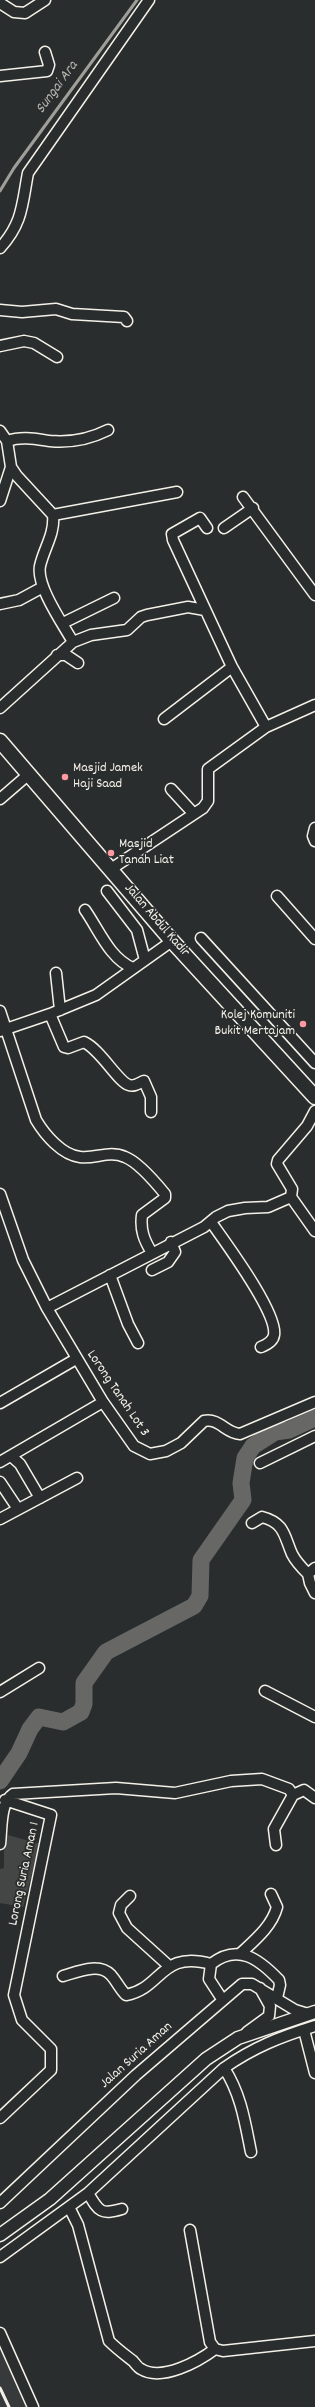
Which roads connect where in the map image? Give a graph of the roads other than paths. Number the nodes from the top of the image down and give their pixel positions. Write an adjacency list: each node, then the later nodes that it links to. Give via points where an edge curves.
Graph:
1 (44, 0): 3 (street, via 25,13 14,12)
2 (149, 0): 6 (street, via 28,173 25,198 16,227)
3 (0, 3)
4 (45, 52): 5 (street, via 49,65 47,72)
5 (0, 76)
6 (0, 248)
7 (0, 310): 8 (street, via 22,312 56,309 72,314 124,317)
8 (126, 321)
9 (0, 346): 10 (street, via 24,341 34,343)
10 (57, 358)
11 (108, 430): 13 (street, via 86,440 15,438)
12 (0, 431): 13 (street)
13 (7, 441): 14 (street)
14 (11, 467): 17 (street); 19 (street)
15 (177, 492): 19 (street)
16 (243, 497): 18 (street)
17 (0, 501)
18 (253, 508): 21 (street); 23 (street)
19 (53, 515): 22 (street, via 50,539 39,573)
20 (207, 528): 26 (street, via 200,518 172,534)
21 (224, 528)
22 (43, 587): 25 (street, via 19,600); 27 (street)
23 (315, 595)
24 (114, 598): 27 (street)
25 (0, 604)
26 (205, 610): 28 (street, via 188,607 147,615 128,630 91,635); 31 (street)
27 (63, 623): 28 (street)
28 (73, 642): 29 (street)
29 (57, 655): 30 (street, via 66,655); 33 (street)
30 (78, 663)
31 (232, 667): 34 (street); 35 (street)
32 (315, 705): 35 (street)
33 (0, 708)
34 (164, 719)
35 (266, 727): 40 (street, via 208,769 208,801)
36 (0, 740): 37 (main road, Jalan Abdul Kadir)
37 (29, 774): 39 (street); 43 (main road, Jalan Abdul Kadir)
38 (171, 789): 40 (street)
39 (0, 800)
40 (194, 814): 43 (street)
41 (315, 828): 42 (street)
42 (315, 841)
43 (111, 869): 49 (main road, Jalan Abdul Kadir)
44 (107, 891): 50 (street, via 137,930)
45 (277, 896): 48 (street)
46 (85, 910): 51 (street, via 113,953 124,964)
47 (201, 938): 57 (street)
48 (315, 939)
49 (172, 941): 50 (street); 58 (main road, Jalan Abdul Kadir)
50 (145, 960): 51 (street)
51 (133, 968): 53 (street, via 96,995)
52 (56, 973): 53 (street)
53 (60, 1010): 55 (street)
54 (0, 1011): 56 (street)
55 (50, 1014): 56 (street); 59 (street, via 64,1046 68,1048 84,1042 98,1051 126,1084 134,1086 144,1081 151,1097)
56 (3, 1030): 66 (street, via 36,1120 49,1138 60,1148 80,1157 107,1153 124,1156 133,1161 165,1194 160,1202 142,1215 140,1226 143,1238)
57 (315, 1063)
58 (315, 1096)
59 (151, 1112)
60 (315, 1112): 62 (street, via 307,1126 278,1160 277,1164 292,1189)
61 (0, 1194): 69 (street, Lorong Tanah Lot 3, via 23,1260)
62 (290, 1198): 63 (street, via 268,1207 228,1211); 64 (street)
63 (211, 1222): 65 (street); 71 (street, via 245,1271 272,1321 274,1335 269,1343)
64 (315, 1231)
65 (171, 1242): 66 (street); 67 (street, via 174,1252 172,1259)
66 (152, 1253): 68 (street)
67 (152, 1270)
68 (110, 1275): 69 (street); 70 (street, via 128,1324)
69 (47, 1308): 72 (street, Lorong Tanah Lot 3)
70 (138, 1343)
71 (261, 1348)
72 (76, 1359): 73 (street); 74 (street, Lorong Tanah Lot 3)
73 (0, 1402)
74 (103, 1402): 75 (street, Lorong Tanah Lot 3, via 134,1446 150,1454 166,1451 181,1443 204,1421 216,1420 233,1434 240,1434); 77 (street)
75 (315, 1402)
76 (315, 1436): 79 (street)
77 (11, 1456): 78 (street); 82 (street, via 20,1464)
78 (0, 1462)
79 (260, 1463)
80 (77, 1478): 82 (street)
81 (0, 1482): 83 (street)
82 (40, 1498): 83 (street)
83 (18, 1509): 84 (street)
84 (0, 1519)
85 (252, 1523): 86 (street, via 262,1517 277,1524 284,1532 298,1565)
86 (312, 1571): 87 (street, via 310,1583)
87 (315, 1593)
88 (39, 1668): 90 (street)
89 (265, 1691): 91 (street)
90 (0, 1692)
91 (315, 1717)
92 (315, 1785): 93 (street)
93 (304, 1790): 94 (street); 95 (street)
94 (293, 1795): 96 (street, via 289,1789 262,1779 232,1781 175,1793 116,1788 13,1794); 98 (street, via 274,1829)
95 (315, 1798)
96 (5, 1800): 97 (street, via 2,1804); 114 (street, Lorong Suria Aman 1, via 51,1815 14,1995 22,2020 50,2049 51,2070)
97 (0, 1844)
98 (276, 1845)
99 (270, 1894): 101 (street, via 277,1907 274,1916)
100 (130, 1896): 103 (street, via 121,1905 119,1913 127,1928)
101 (241, 1953): 102 (street, via 220,1958); 106 (street, via 255,1959 279,1980)
102 (211, 1964): 103 (street, via 194,1960); 107 (street, via 209,1979)
103 (169, 1966): 104 (street, via 146,1986 126,1995 111,1975 101,1969 84,1970)
104 (63, 1976)
105 (260, 1988): 106 (street, Jalan Suria Aman); 107 (street, Jalan Suria Aman, via 242,1984); 111 (street, via 270,2006 269,2016)
106 (277, 1998): 108 (street, Jalan Suria Aman, via 295,2010)
107 (222, 1999): 117 (street, Jalan Suria Aman)
108 (312, 2013): 111 (street)
109 (315, 2026): 110 (street)
110 (304, 2030): 112 (street, via 271,2040 245,2053); 113 (street)
111 (238, 2038): 121 (street, via 206,2059 50,2198)
112 (224, 2068): 115 (street, via 235,2084 240,2098); 116 (street)
113 (315, 2073)
114 (0, 2118)
115 (251, 2152)
116 (88, 2193): 118 (street); 119 (street, via 102,2212)
117 (0, 2203)
118 (69, 2207): 122 (street); 125 (street, via 78,2225 109,2341 120,2353 142,2370 153,2372 175,2371)
119 (122, 2209)
120 (190, 2230): 125 (street, via 210,2342)
121 (0, 2235)
122 (0, 2257)
123 (0, 2333): 126 (street)
124 (315, 2341): 125 (street)
125 (215, 2349)
126 (33, 2407)

